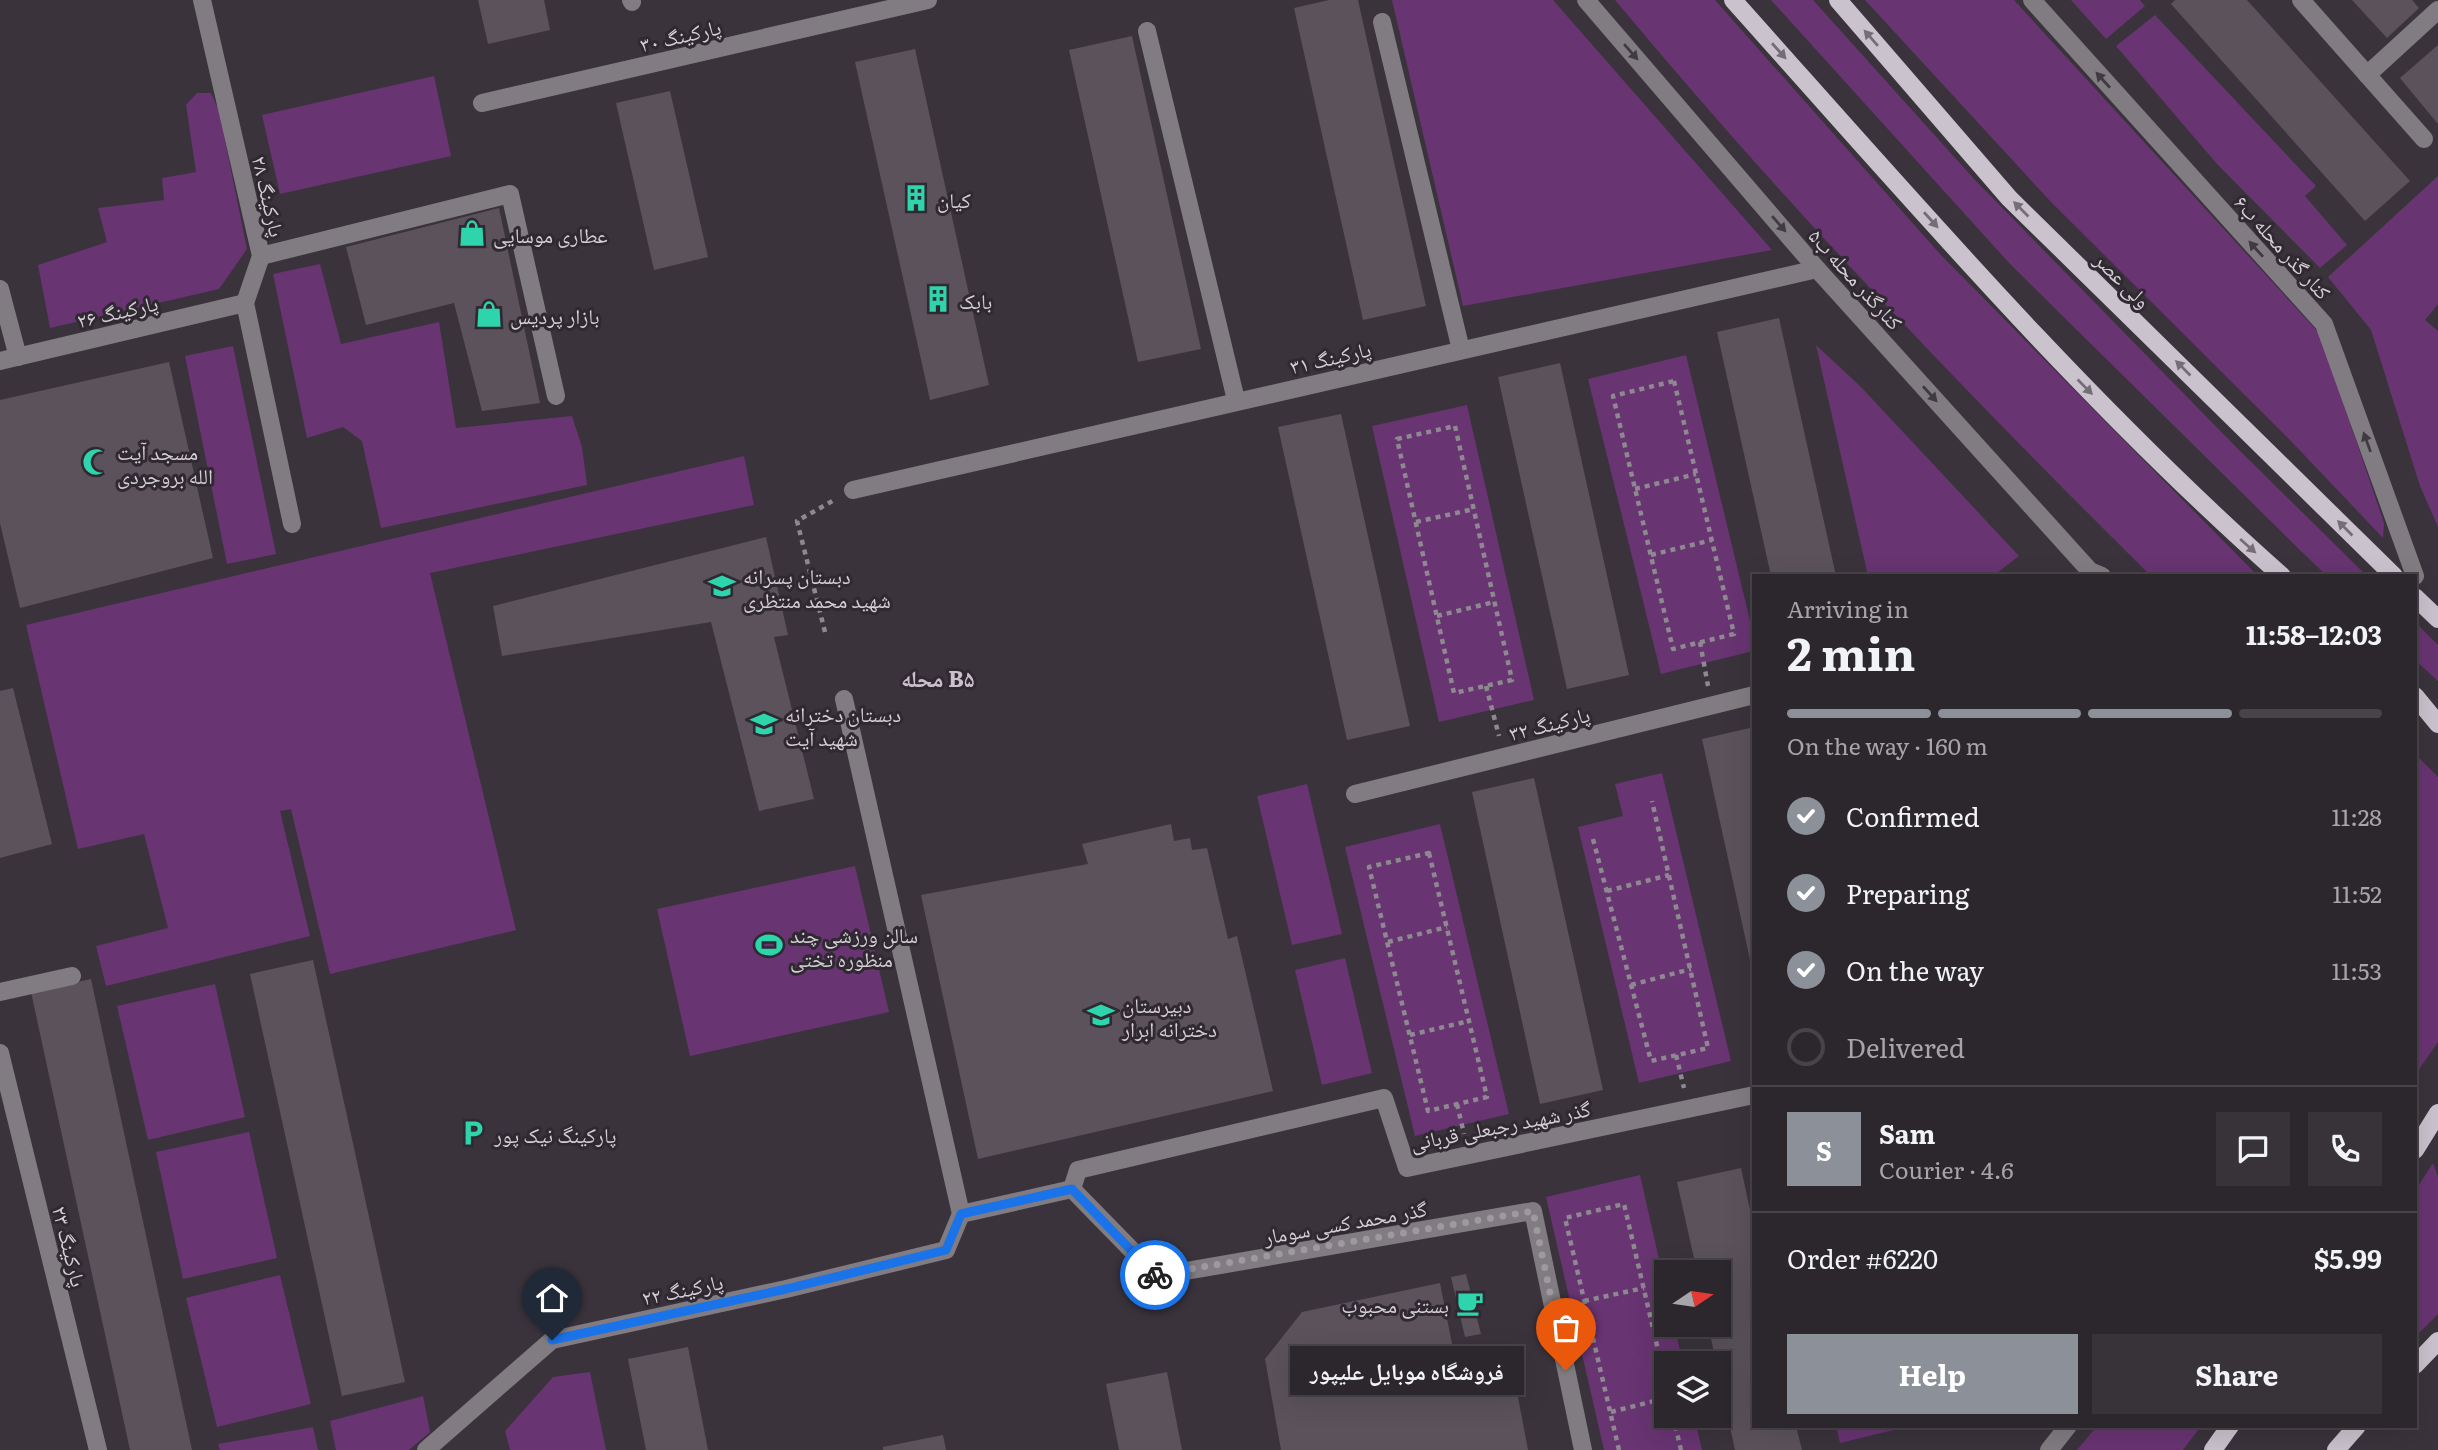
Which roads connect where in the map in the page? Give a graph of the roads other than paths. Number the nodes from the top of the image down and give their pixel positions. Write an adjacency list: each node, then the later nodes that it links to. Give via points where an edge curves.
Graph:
1 (202, 0): 14 (street, پارکینگ ۲۸)
2 (928, 0): 12 (street, پارکینگ ۳۰)
3 (1586, 0): 15 (street, کنارگذر محله ب۵, one-way to 15)
4 (1733, 0): 26 (main road, one-way to 26, via 2030,331 2202,505)
5 (1838, 0): 27 (main road, ولی عصر, one-way to 5, via 2009,198)
6 (2032, 0): 28 (street, کنار گذر محله ب۶, one-way to 6, via 2324,324)
7 (2301, 0): 11 (street)
8 (2438, 10): 11 (street)
9 (1382, 22): 18 (street)
10 (1147, 31): 22 (street)
11 (2367, 75): 13 (street)
12 (482, 103)
13 (2424, 139)
14 (261, 256): 17 (street, پارکینگ ۲۸); 21 (street, via 510,194)
15 (1817, 269): 18 (street, پارکینگ ۳۱); 25 (street, کنارگذر محله ب۵, one-way to 25)
16 (0, 289): 19 (street)
17 (245, 303): 19 (street, پارکینگ ۲۶); 24 (street)
18 (1461, 350): 22 (street, پارکینگ ۳۱)
19 (18, 357): 20 (street, پارکینگ ۲۶)
20 (0, 361)
21 (556, 396)
22 (1236, 400): 23 (street, پارکینگ ۳۱)
23 (853, 490)
24 (292, 524)
25 (2092, 574)
26 (2280, 574)
27 (2392, 574)
28 (2414, 574)
29 (2417, 581): 30 (street, کنار گذر محله ب۶)
30 (2427, 608)
31 (1752, 695): 35 (street, پارکینگ ۳۲)
32 (2417, 698): 34 (main road)
33 (844, 699): 43 (street)
34 (2438, 724)
35 (1355, 794)
36 (72, 976): 37 (street)
37 (0, 992)
38 (0, 1053): 49 (street, پارکینگ ۲۳)
39 (1752, 1095): 42 (street, گذر شهید رجبعلی قربانی, via 1407,1168 1384,1098 1078,1170)
40 (2438, 1112): 41 (main road)
41 (2417, 1147)
42 (1072, 1189): 43 (street); 51 (street, گذر محمد کسی سومار, via 1157,1276 1533,1211)
43 (961, 1214): 50 (street, پارکینگ ۲۲, via 946,1250 552,1340)
44 (2438, 1342): 45 (main road)
45 (2417, 1363)
46 (2066, 1428): 52 (street)
47 (2229, 1428): 53 (main road)
48 (2355, 1428): 54 (main road)
49 (98, 1450)
50 (426, 1450)
51 (1583, 1450)
52 (2049, 1450)
53 (2213, 1450)
54 (2336, 1450)

